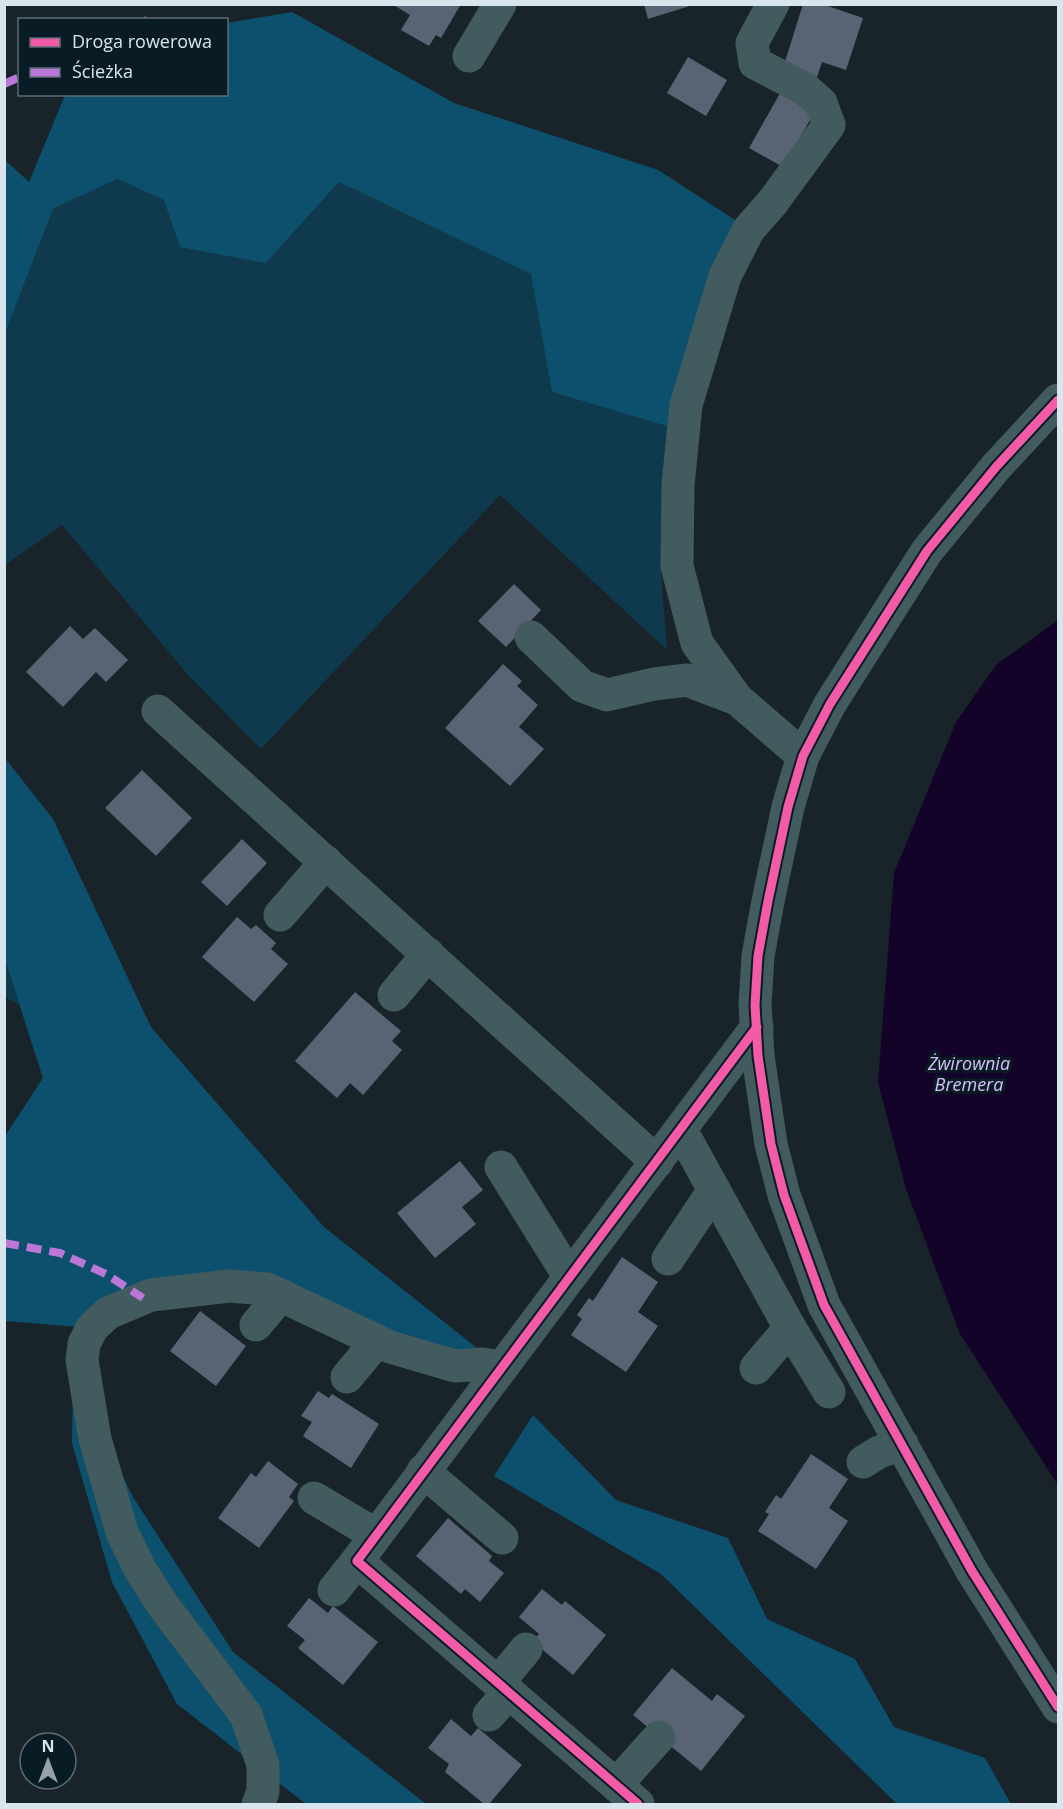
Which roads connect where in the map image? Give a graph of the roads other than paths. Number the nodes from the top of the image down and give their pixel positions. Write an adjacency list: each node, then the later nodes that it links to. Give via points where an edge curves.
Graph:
1 (500, 4): 3 (street)
2 (772, 4): 6 (street, via 752,43 755,63 805,89 821,103 829,125 749,229 725,276 686,405 678,485 677,566 697,643)
3 (470, 56)
4 (1059, 400): 8 (street, via 996,467 927,551 830,704)
5 (531, 637): 6 (street, via 582,686 607,695 687,680)
6 (737, 699): 8 (street)
7 (158, 711): 9 (street)
8 (803, 756): 13 (street, via 788,807 762,934)
9 (326, 862): 10 (street); 11 (street)
10 (280, 915)
11 (428, 954): 12 (street); 15 (street)
12 (394, 995)
13 (757, 1027): 14 (street); 28 (street, via 769,1134 784,1195 825,1305)
14 (681, 1130): 15 (street); 17 (street)
15 (657, 1162): 19 (street)
16 (501, 1167): 19 (street)
17 (714, 1190): 18 (street); 22 (street)
18 (668, 1259)
19 (569, 1276): 24 (street)
20 (281, 1295): 21 (street); 23 (street); 41 (street, via 267,1289 229,1286 151,1295 108,1313 92,1328 82,1360 95,1439 122,1532 162,1604 246,1715 263,1766 263,1792)
21 (256, 1325)
22 (790, 1328): 25 (street); 27 (street)
23 (377, 1341): 24 (street, via 455,1366); 26 (street)
24 (501, 1367): 30 (street)
25 (756, 1368)
26 (346, 1377)
27 (829, 1392)
28 (902, 1444): 29 (street); 38 (street, via 972,1571)
29 (863, 1462)
30 (423, 1471): 32 (street); 33 (street)
31 (314, 1498): 32 (street)
32 (376, 1535): 34 (street)
33 (502, 1538)
34 (357, 1561): 35 (street); 37 (street)
35 (334, 1590)
36 (526, 1649): 37 (street)
37 (498, 1697): 40 (street)
38 (1059, 1707)
39 (659, 1737): 40 (street)
40 (627, 1795)
41 (258, 1804)

